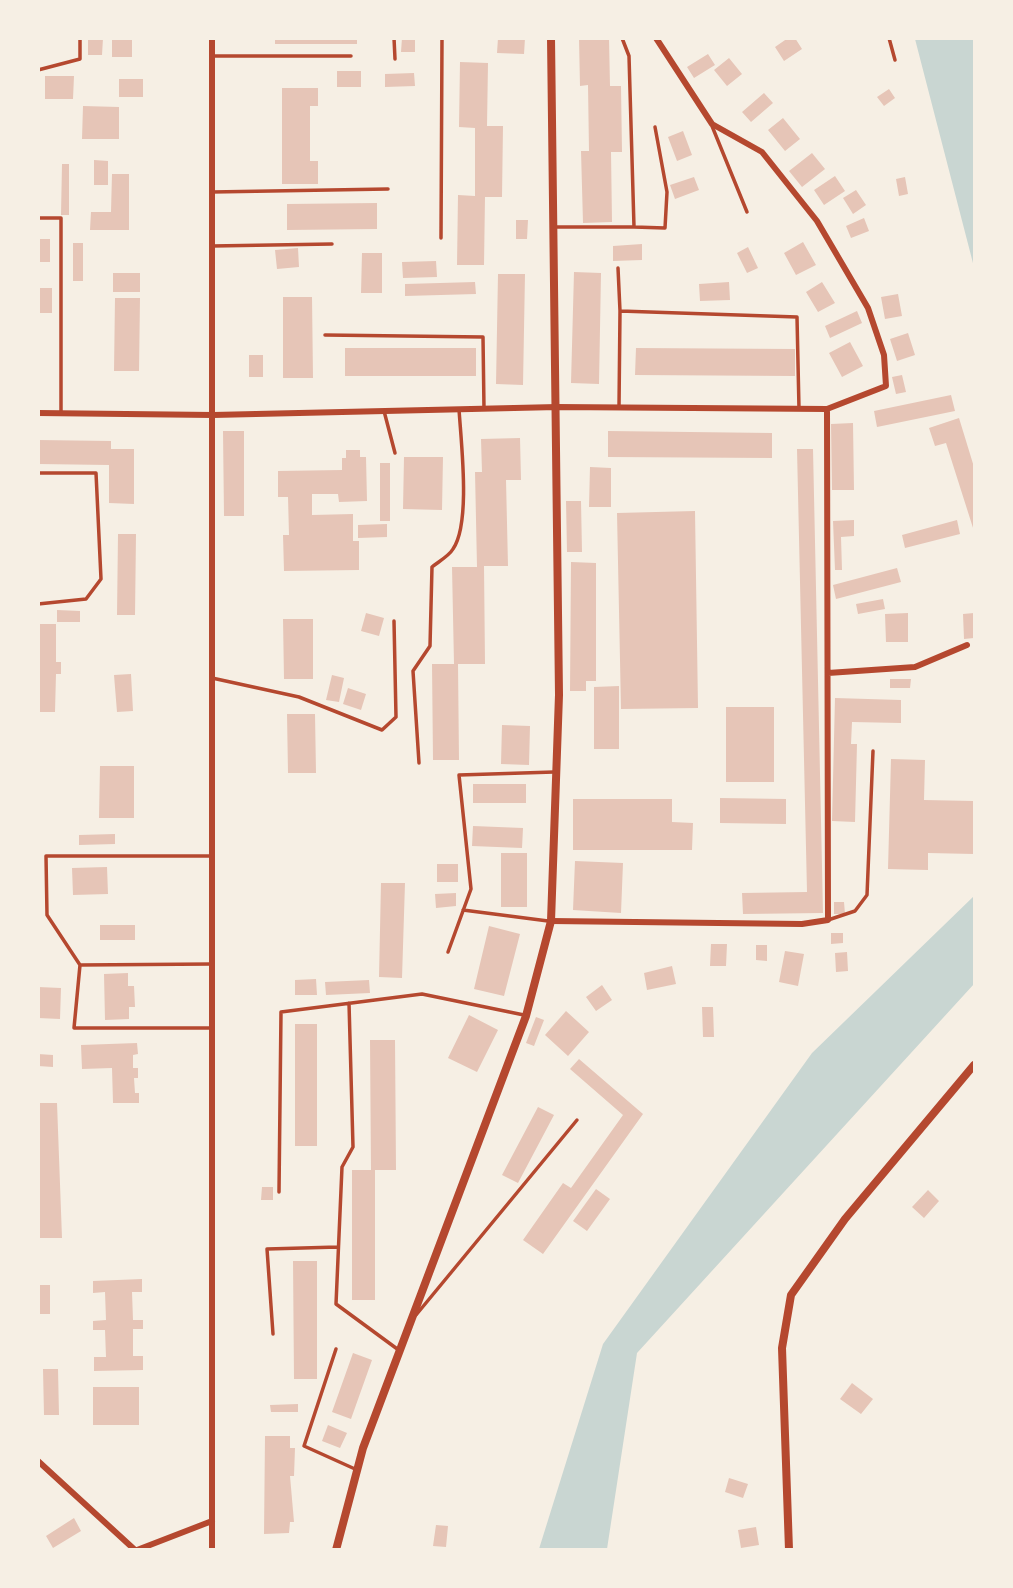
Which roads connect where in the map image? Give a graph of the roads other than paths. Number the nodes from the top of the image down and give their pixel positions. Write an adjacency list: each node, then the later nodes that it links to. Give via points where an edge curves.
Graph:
1 (80, 38): 13 (lane, via 80,58)
2 (212, 38): 9 (street)
3 (394, 38): 11 (lane)
4 (442, 38): 22 (lane)
5 (551, 38): 21 (street)
6 (622, 38): 20 (lane, via 629,55)
7 (656, 38): 14 (street)
8 (889, 38): 12 (lane)
9 (212, 56): 10 (lane); 17 (street)
10 (351, 56)
11 (395, 59)
12 (895, 60)
13 (38, 70)
14 (712, 124): 18 (lane); 33 (street, via 762,152 817,221 869,308 884,355 886,386)
15 (655, 127): 20 (lane, via 667,192 665,228)
16 (388, 190): 17 (lane)
17 (212, 192): 24 (street)
18 (747, 212)
19 (38, 218): 36 (lane, via 61,218)
20 (634, 226): 21 (lane)
21 (554, 227): 28 (street)
22 (441, 238)
23 (332, 244): 24 (lane)
24 (212, 246): 37 (street)
25 (618, 268): 26 (lane)
26 (620, 311): 29 (lane); 32 (lane, via 797,317)
27 (325, 335): 31 (lane, via 483,337)
28 (557, 407): 29 (street); 31 (street); 47 (street)
29 (619, 407): 32 (street)
30 (459, 409): 31 (street); 34 (street); 46 (lane, via 461,523 453,549 432,567 430,646 413,671)
31 (484, 409)
32 (799, 409): 33 (street)
33 (827, 410): 43 (street)
34 (384, 411): 37 (street); 38 (lane)
35 (38, 413): 36 (street)
36 (61, 413): 37 (street)
37 (212, 415): 44 (street)
38 (395, 453)
39 (38, 472): 40 (lane, via 96,473 100,579 86,599)
40 (38, 604)
41 (394, 621): 44 (lane, via 396,718 382,730 299,697)
42 (967, 645): 43 (street, via 915,667)
43 (828, 673): 50 (street)
44 (212, 678): 48 (street)
45 (873, 751): 50 (lane, via 867,895 855,911)
46 (419, 763)
47 (556, 772): 49 (lane, via 459,775 471,877); 51 (street)
48 (211, 856): 53 (street); 54 (lane, via 46,856 47,915)
49 (463, 910): 51 (lane); 52 (lane)
50 (828, 920): 51 (street, via 802,924)
51 (551, 921): 56 (street)
52 (448, 951)
53 (212, 964): 54 (lane); 57 (street)
54 (80, 965): 57 (lane, via 74,1028)
55 (349, 1003): 56 (lane, via 422,994); 60 (lane, via 281,1012); 61 (lane, via 353,1147 342,1167)
56 (526, 1016): 62 (street)
57 (212, 1028): 68 (street)
58 (975, 1065): 72 (street, via 845,1219 791,1295 782,1348)
59 (577, 1120): 62 (lane)
60 (279, 1192)
61 (338, 1247): 63 (lane, via 267,1249); 65 (lane, via 336,1304)
62 (411, 1322): 65 (street)
63 (273, 1334)
64 (336, 1349): 67 (lane, via 304,1446)
65 (400, 1351): 67 (street)
66 (38, 1461): 69 (street)
67 (357, 1470): 71 (street)
68 (212, 1521): 69 (street); 70 (street)
69 (136, 1549)
70 (212, 1549)
71 (336, 1549)
72 (789, 1549)

